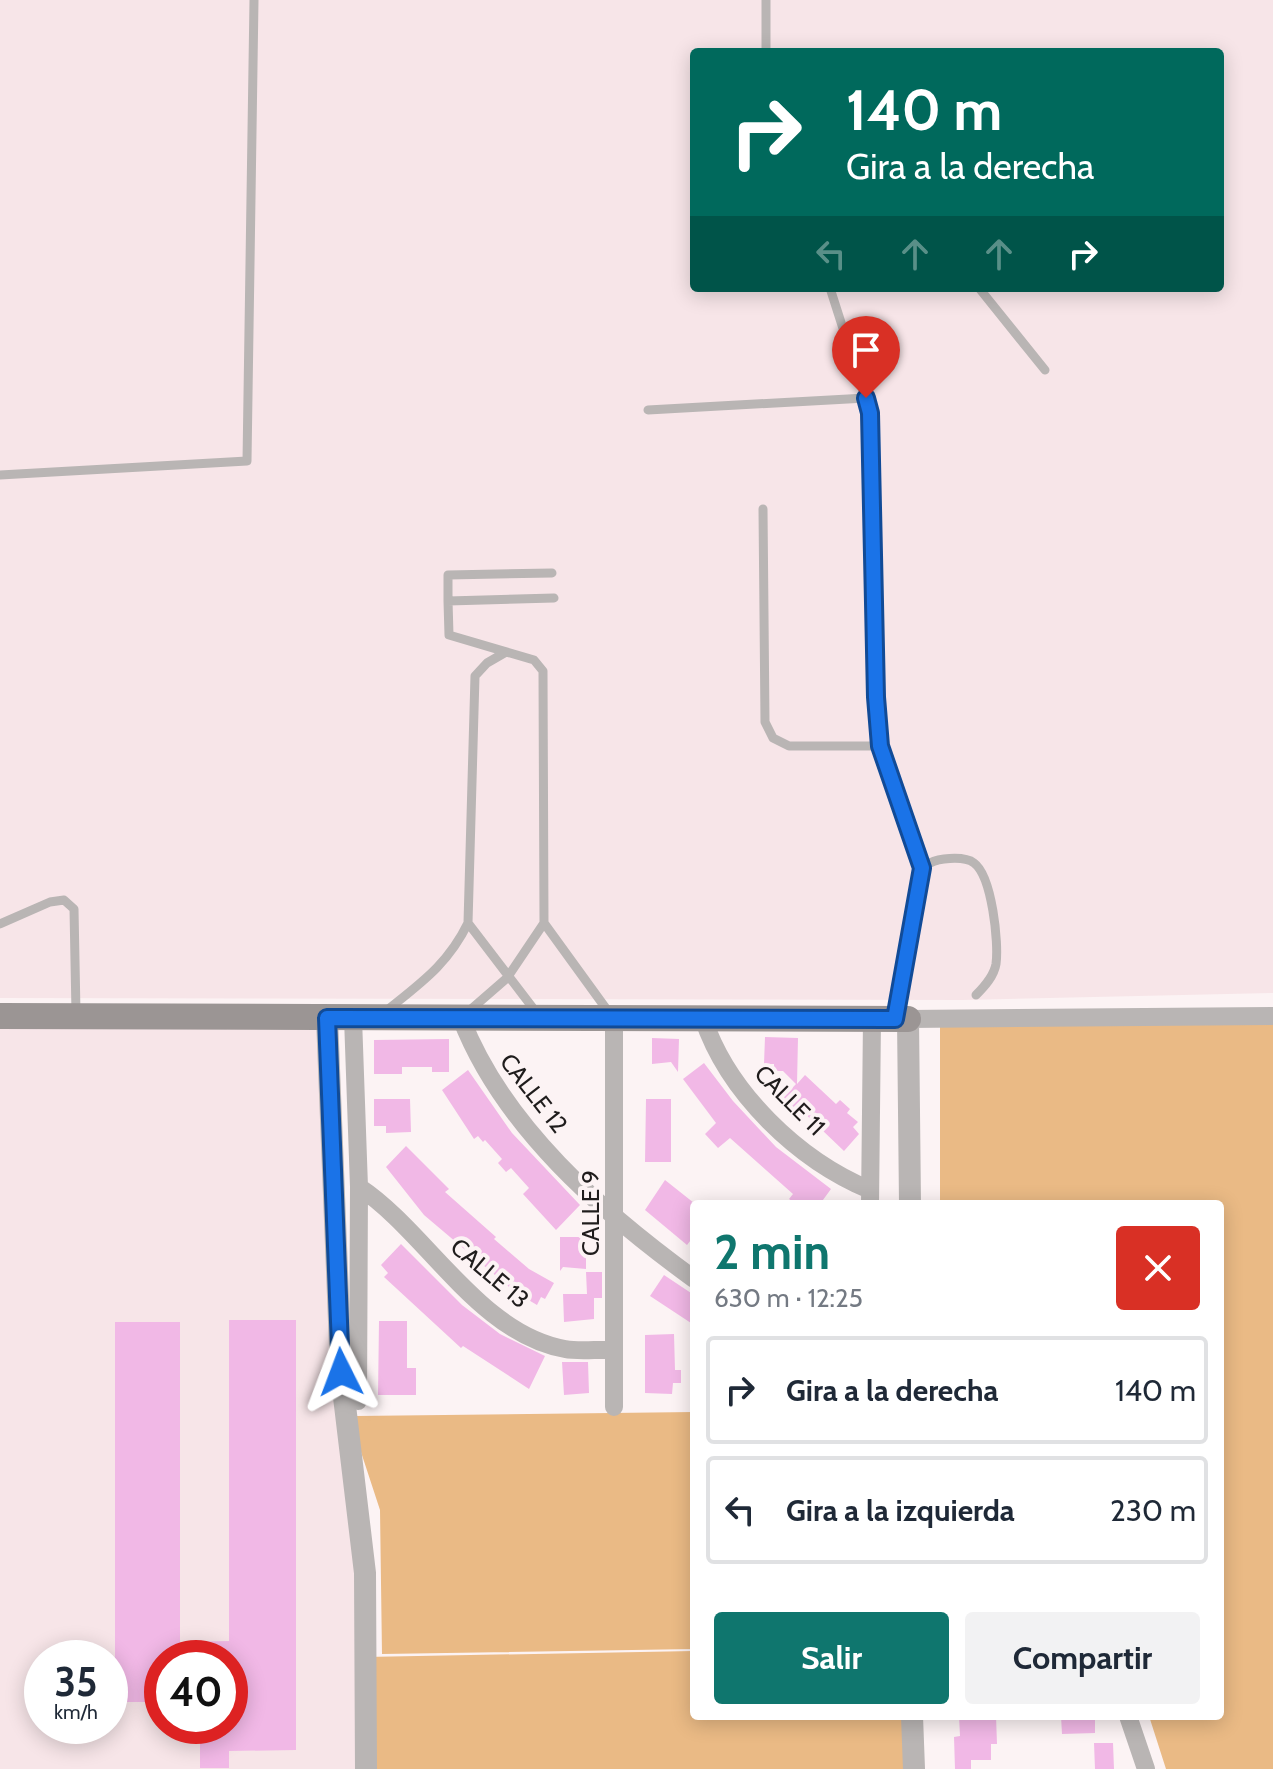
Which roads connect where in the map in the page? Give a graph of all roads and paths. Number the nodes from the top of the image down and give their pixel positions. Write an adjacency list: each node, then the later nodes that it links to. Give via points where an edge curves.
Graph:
1 (254, 0): 9 (lane, via 247,461)
2 (766, 0): 3 (lane)
3 (766, 48)
4 (831, 292): 7 (lane)
5 (982, 292): 6 (lane)
6 (1045, 370)
7 (866, 398): 8 (lane); 15 (lane)
8 (648, 410)
9 (0, 475)
10 (763, 509): 15 (lane, via 765,722 773,738 789,746)
11 (552, 573): 13 (lane, via 448,575)
12 (554, 598): 13 (lane)
13 (448, 601): 14 (lane, via 449,635)
14 (506, 652): 17 (lane, via 475,676); 18 (lane, via 534,660 543,671)
15 (880, 746): 16 (lane)
16 (922, 868): 21 (lane, via 934,861 967,860 976,864 984,879 992,907 996,965); 31 (lane)
17 (468, 923): 20 (lane); 26 (lane, via 454,951 432,974)
18 (544, 923): 20 (lane); 30 (lane)
19 (0, 924): 24 (lane, via 50,902 64,900 74,909)
20 (507, 978): 27 (lane); 28 (lane)
21 (976, 995)
22 (0, 1016): 24 (main road)
23 (1273, 1016): 31 (street)
24 (76, 1017): 25 (main road)
25 (327, 1018): 26 (main road); 42 (street, via 341,1372 365,1573)
26 (365, 1018): 27 (main road); 32 (street)
27 (461, 1018): 28 (main road); 35 (street, CALLE 12, via 498,1090 535,1137)
28 (541, 1018): 30 (main road)
29 (703, 1018): 30 (main road); 31 (main road); 33 (street, CALLE 11, via 717,1055 768,1118)
30 (614, 1019): 35 (street, CALLE 9)
31 (891, 1019): 33 (street); 34 (street)
32 (359, 1187): 37 (street, CALLE 13, via 385,1205 468,1292 513,1325 564,1349); 38 (street)
33 (870, 1197)
34 (910, 1200)
35 (614, 1216): 36 (street, CALLE 12); 37 (street, CALLE 9)
36 (690, 1276)
37 (614, 1350): 39 (street, CALLE 9)
38 (358, 1401)
39 (614, 1407)
40 (912, 1720): 43 (street)
41 (1129, 1720): 44 (street)
42 (366, 1769)
43 (914, 1769)
44 (1146, 1769)

